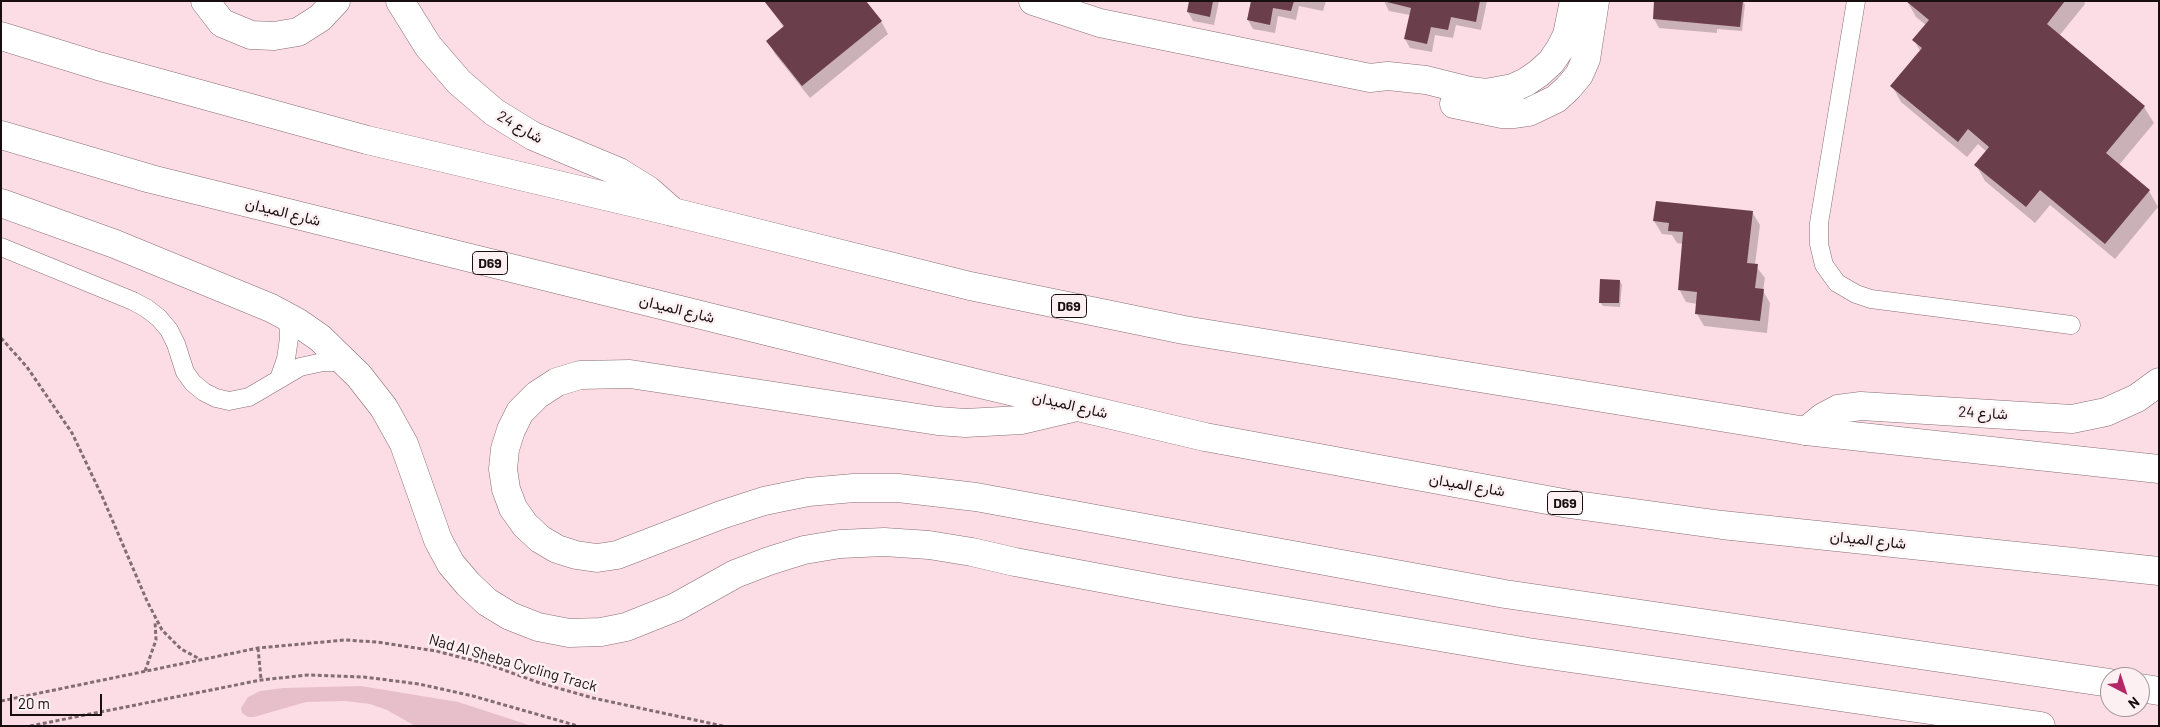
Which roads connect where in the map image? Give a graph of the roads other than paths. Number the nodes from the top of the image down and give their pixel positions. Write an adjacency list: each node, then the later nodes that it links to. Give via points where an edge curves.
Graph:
1 (205, 1): 2 (main road, via 222,23 250,35 274,36 298,32 320,18)
2 (336, 1)
3 (400, 1): 12 (main road, شارع 24, via 428,46 459,82 494,112 533,136 619,172 648,190)
4 (1033, 1): 9 (main road, via 1100,24)
5 (1574, 1): 9 (main road, via 1560,49 1539,73 1513,88 1486,93 1426,80 1388,76)
6 (1595, 1): 9 (main road, via 1586,59 1579,75 1556,99 1529,112 1502,114 1405,94)
7 (1856, 1): 15 (lane, via 1819,223 1824,265 1837,283 1871,299)
8 (1, 36): 12 (main road, D69, via 367,140)
9 (1370, 78)
10 (1, 135): 19 (main road, شارع الميدان / D69, via 151,179)
11 (1, 203): 14 (main road, via 115,244)
12 (673, 212): 20 (main road, D69, via 970,286 1184,330)
13 (1, 247): 17 (lane, via 146,308 168,330 189,378 210,395 229,401 240,400)
14 (288, 317): 16 (main road, via 320,338); 17 (lane, via 287,352)
15 (2071, 325)
16 (346, 362): 17 (lane, via 323,362); 24 (main road, via 384,408 404,444 438,540 451,564 487,602 538,627 569,633 626,627 676,606 734,574 769,561 804,550 840,544 884,542 972,552 1188,594 1528,652)
17 (279, 379)
18 (2159, 382): 20 (main road, شارع 24, via 2137,398 2106,412 2072,419 1861,406 1838,409)
19 (1076, 407): 22 (main road, شارع الميدان / D69, via 1206,437 1569,504); 23 (main road, via 1022,420 938,422 630,374 580,375 557,382 520,412 510,430 503,469 513,508 525,525 557,549 597,558 616,555 764,501 808,492 898,488 976,497 1505,594)
20 (1806, 431): 21 (main road, D69)
21 (2159, 469)
22 (2159, 572)
23 (2100, 682)
24 (2041, 726)

